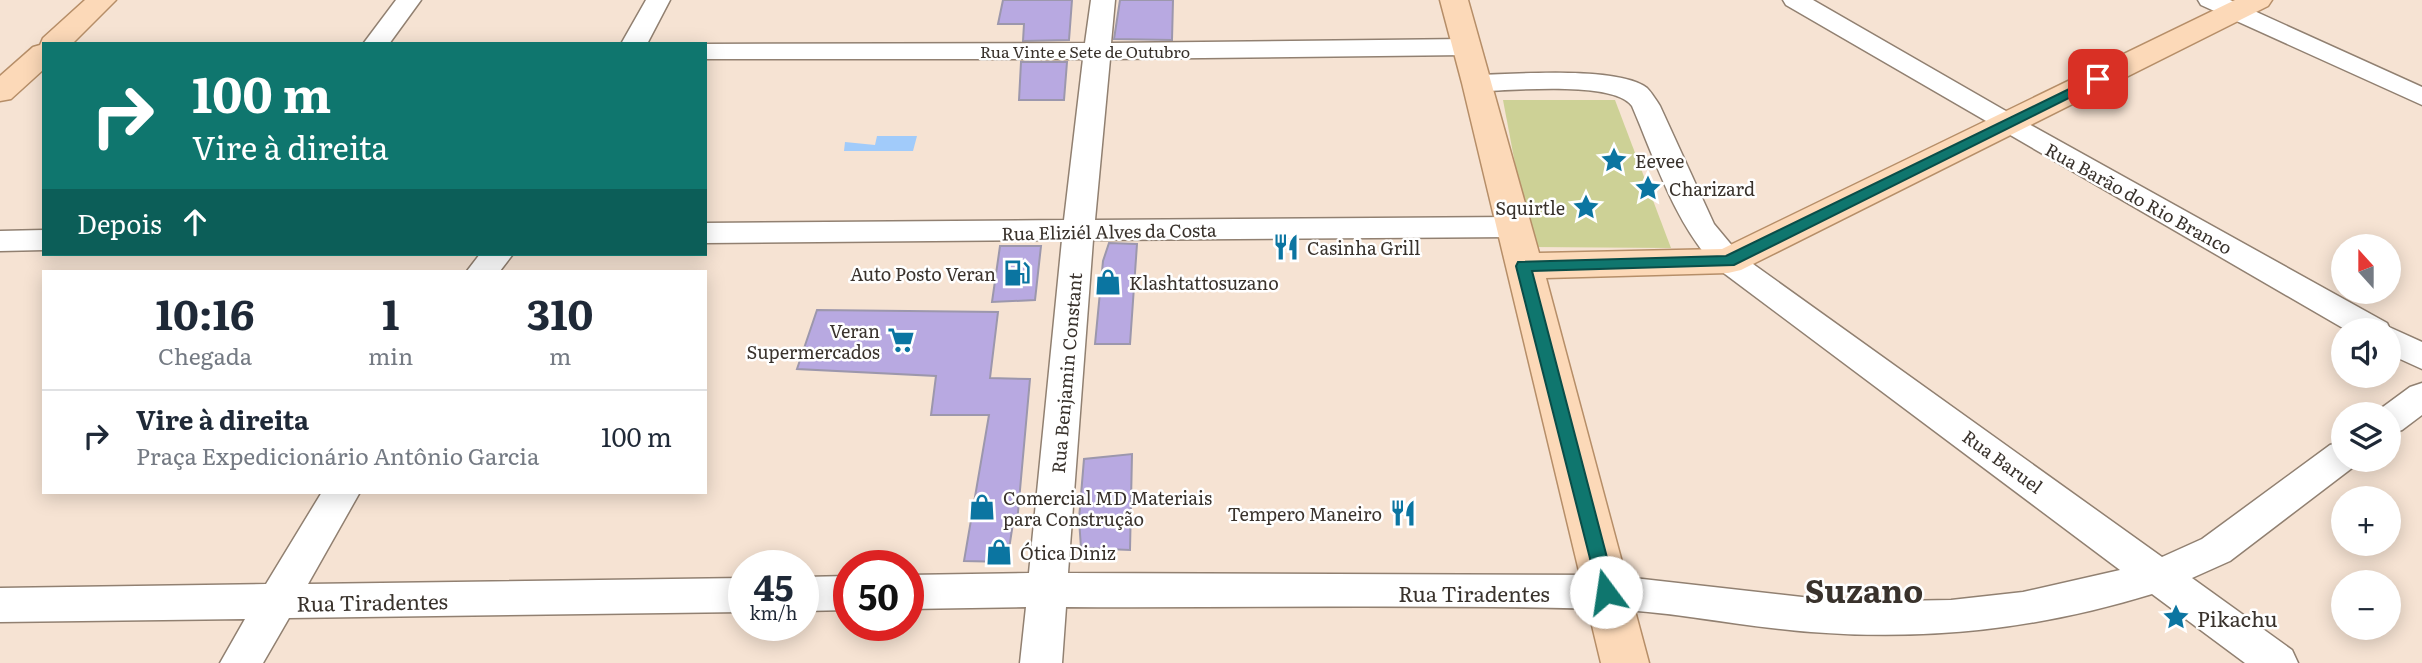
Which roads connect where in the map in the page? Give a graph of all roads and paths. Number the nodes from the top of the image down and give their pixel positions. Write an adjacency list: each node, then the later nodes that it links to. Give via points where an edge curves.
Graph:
1 (102, 0): 8 (main road)
2 (410, 0): 9 (street)
3 (658, 0): 10 (street)
4 (1103, 0): 13 (street, Rua Benjamin Constant)
5 (1454, 0): 11 (main road)
6 (1796, 0): 18 (street, Rua Barão do Rio Branco)
7 (2234, 4): 17 (street); 18 (main road)
8 (56, 42)
9 (378, 42)
10 (635, 42)
11 (1466, 47): 13 (street, Rua Vinte e Sete de Outubro); 15 (main road)
12 (707, 51): 13 (street, Rua Vinte e Sete de Outubro)
13 (1098, 51): 20 (street, Rua Benjamin Constant)
14 (42, 55): 16 (main road)
15 (1478, 83): 19 (main road); 25 (street, Rua Baruel, via 1612,85 1636,93 1699,225)
16 (0, 92)
17 (2422, 97)
18 (2008, 124): 25 (main road); 28 (street, Rua Barão do Rio Branco)
19 (1513, 227): 20 (street, Rua Eliziél Alves da Costa); 26 (main road)
20 (1078, 232): 21 (street, Rua Eliziél Alves da Costa); 36 (street, Rua Benjamin Constant)
21 (707, 233)
22 (42, 240): 23 (street)
23 (0, 241)
24 (495, 256): 27 (street)
25 (1728, 261): 26 (main road); 35 (street, Rua Baruel)
26 (1523, 266): 38 (main road)
27 (484, 270)
28 (2352, 318)
29 (2401, 346): 30 (street)
30 (2422, 357)
31 (2422, 396): 32 (street)
32 (2401, 412)
33 (2331, 464): 35 (street, Rua Tiradentes, via 2216,550)
34 (340, 494): 40 (street)
35 (2160, 575): 38 (street, Rua Tiradentes, via 2093,595 1951,617 1811,615); 45 (street, Rua Baruel)
36 (1048, 590): 37 (street, Rua Tiradentes); 38 (street, Rua Tiradentes); 43 (street, Rua Benjamin Constant)
37 (924, 592)
38 (1606, 592): 44 (main road)
39 (728, 595): 40 (street, Rua Tiradentes)
40 (275, 602): 41 (street, Rua Tiradentes); 42 (street)
41 (0, 605)
42 (241, 663)
43 (1041, 663)
44 (1625, 663)
45 (2277, 663)

